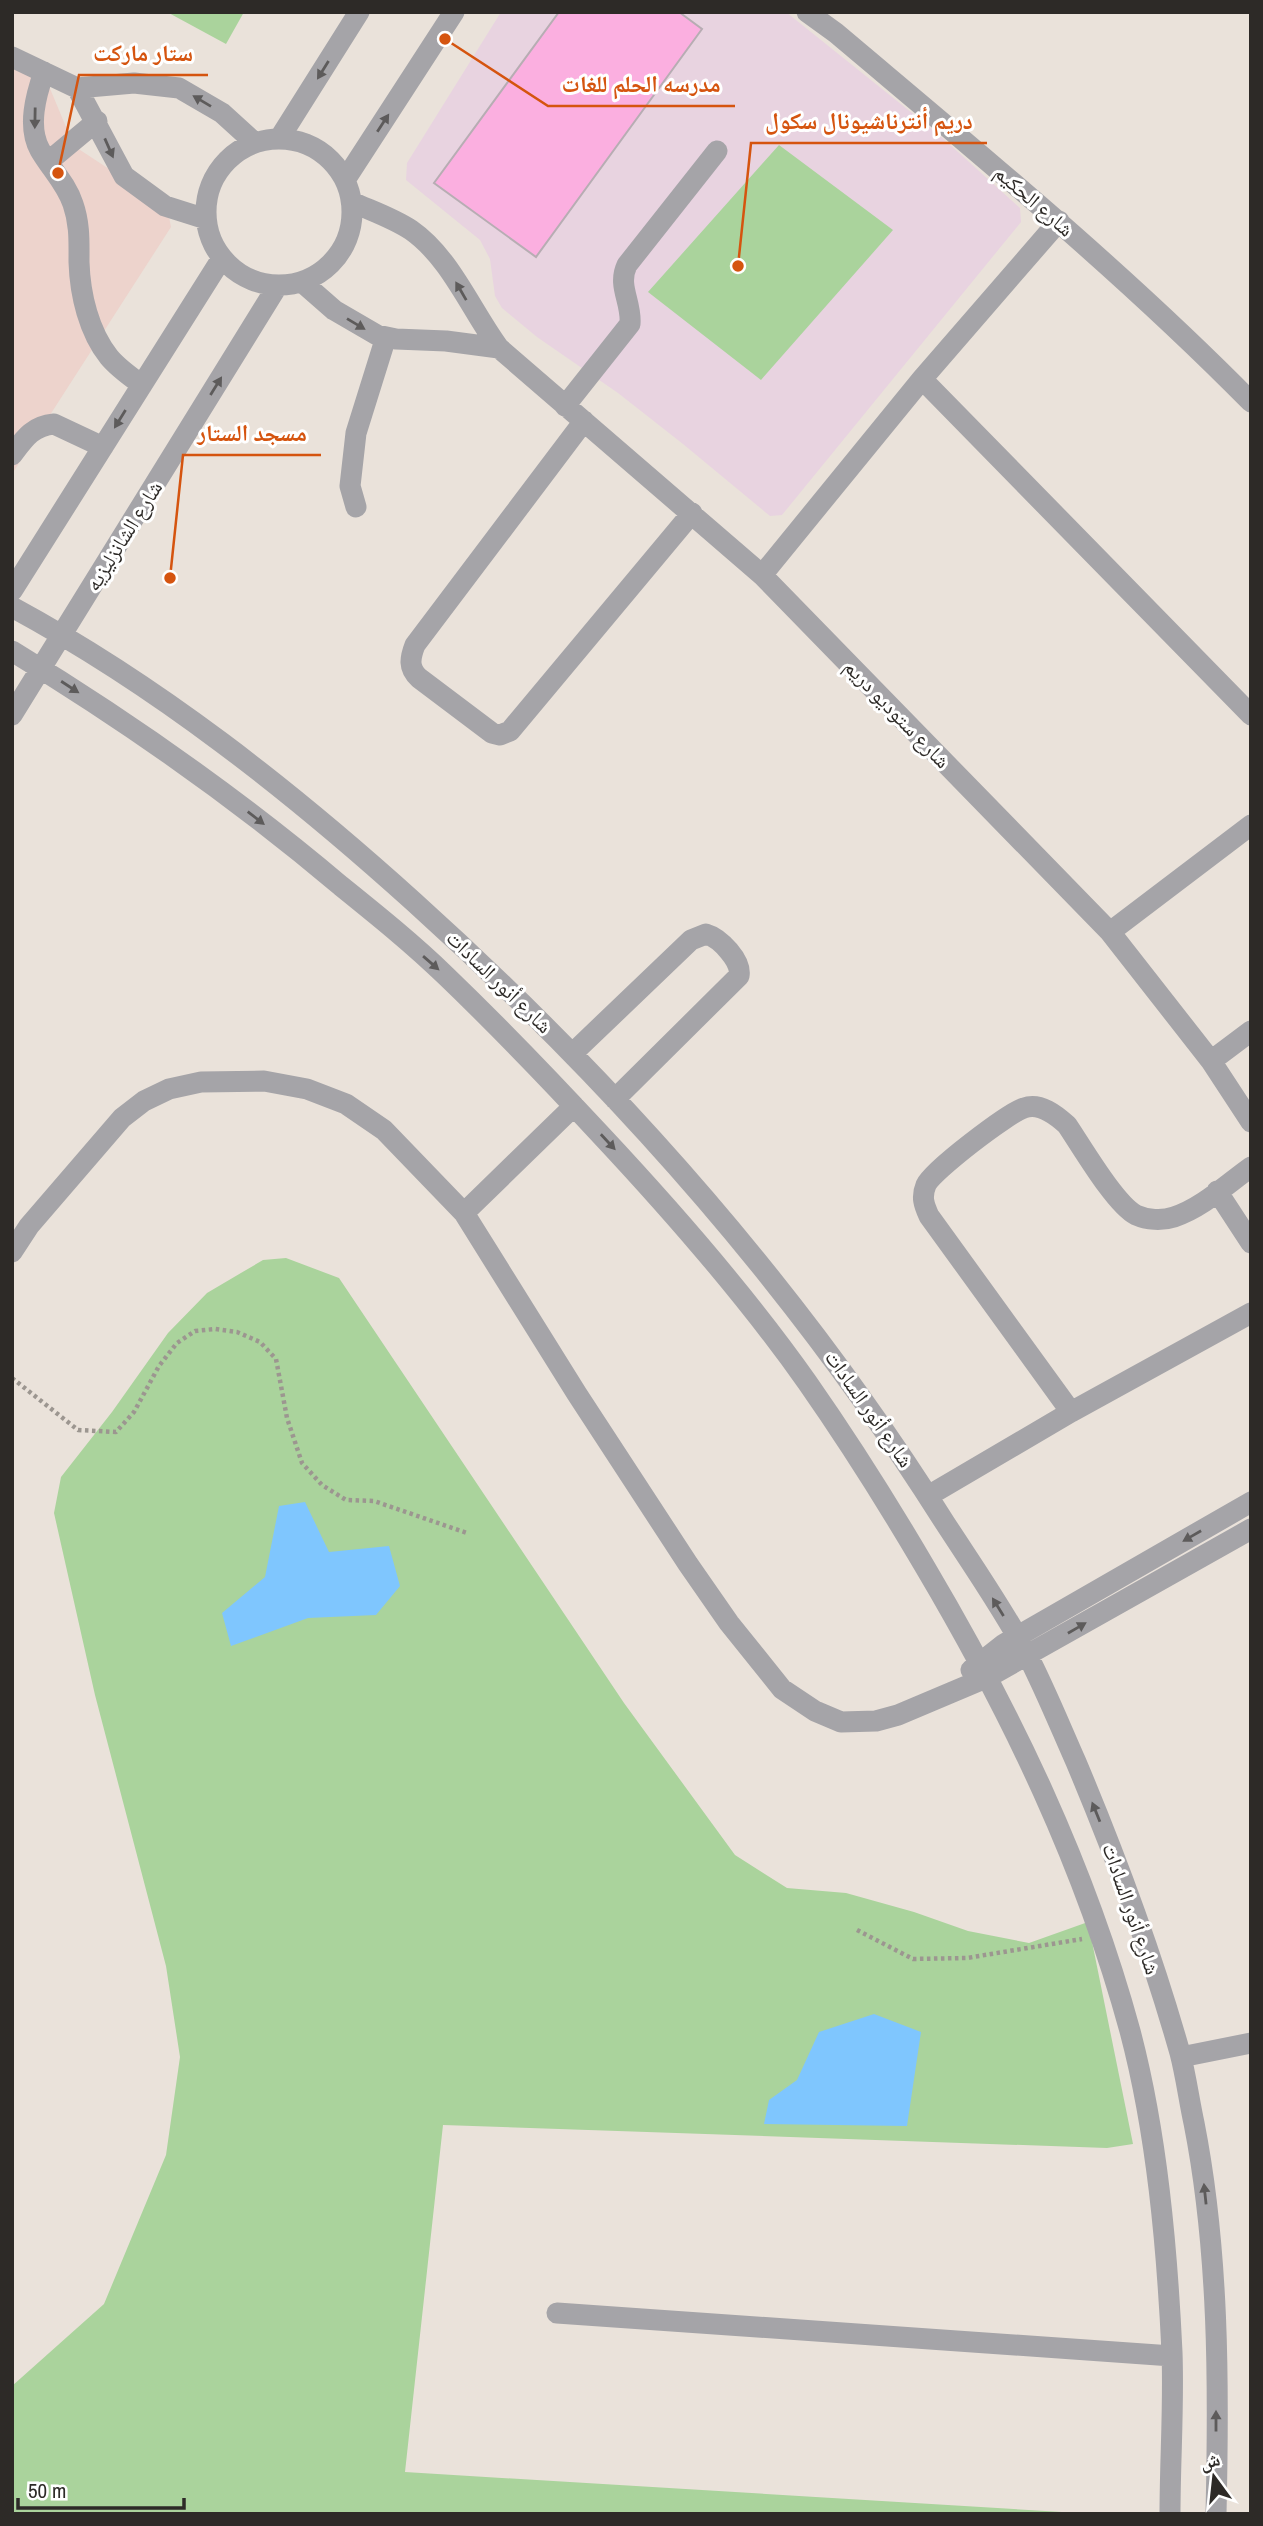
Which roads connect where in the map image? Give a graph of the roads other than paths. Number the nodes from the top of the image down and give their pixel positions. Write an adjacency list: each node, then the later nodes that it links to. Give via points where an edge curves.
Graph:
1 (359, 12): 8 (street, one-way to 8)
2 (454, 12): 12 (street, one-way to 2)
3 (807, 12): 15 (street, شارع الحكيم)
4 (12, 57): 5 (street)
5 (44, 72): 6 (street); 11 (street, one-way to 11, via 35,135)
6 (77, 88): 7 (street); 9 (street, one-way to 6, via 222,113 179,88 134,83)
7 (97, 121): 11 (street); 14 (street, one-way to 14, via 124,176 165,206)
8 (279, 139): 9 (street); 12 (street, via 318,150)
9 (254, 143): 14 (street, via 233,155 217,173 208,194)
10 (717, 151): 24 (street, via 627,265 622,279 630,324)
11 (49, 162): 22 (street, via 65,185 78,222 81,283 93,331 110,358)
12 (345, 180): 13 (street)
13 (352, 202): 17 (street, via 351,228 341,251 324,270); 20 (street, شارع ستوديو دريم, one-way to 13, via 435,251 402,225)
14 (206, 219): 16 (street)
15 (1059, 221): 21 (street); 23 (street, شارع الحكيم)
16 (222, 258): 18 (street, via 257,282); 22 (street)
17 (302, 282): 18 (street); 19 (street, one-way to 19, via 334,310)
18 (278, 285): 33 (street, شارع الشانزليزيه, one-way to 18)
19 (386, 337): 20 (street); 28 (street, via 356,433 350,486)
20 (499, 348): 24 (street, شارع ستوديو دريم)
21 (922, 379): 30 (street); 37 (street)
22 (142, 385): 26 (street, one-way to 26)
23 (1251, 402)
24 (565, 405): 25 (street, شارع ستوديو دريم)
25 (584, 421): 29 (street, شارع ستوديو دريم); 29 (street, via 415,645 410,664 413,673 492,733 510,731)
26 (103, 447): 27 (street, via 46,425 32,431); 31 (street)
27 (12, 455)
28 (356, 507)
29 (692, 513): 30 (street, شارع ستوديو دريم)
30 (762, 575): 39 (street, شارع ستوديو دريم)
31 (12, 591)
32 (12, 607): 33 (street, شارع أنور السادات)
33 (63, 635): 35 (street, شارع الشانزليزيه); 41 (street, شارع أنور السادات, via 232,751 317,818 499,979)
34 (12, 651): 35 (street, شارع أنور السادات)
35 (42, 669): 36 (street, شارع الشانزليزيه); 44 (street, شارع أنور السادات, one-way to 44, via 220,789 314,863 445,975)
36 (12, 715)
37 (1251, 715)
38 (1251, 825): 39 (street)
39 (1110, 932): 42 (street, شارع ستوديو دريم)
40 (1251, 1031): 42 (street)
41 (573, 1053): 43 (street, شارع أنور السادات); 43 (street, via 691,940 706,934 720,941 738,965 739,976)
42 (1212, 1060): 45 (street, شارع ستوديو دريم)
43 (615, 1099): 54 (street, شارع أنور السادات, via 743,1243 825,1346)
44 (574, 1106): 48 (street); 59 (street, شارع أنور السادات, one-way to 59, via 712,1259 804,1378 886,1502)
45 (1251, 1122)
46 (1251, 1167): 47 (street)
47 (1217, 1191): 50 (street); 53 (street, via 1173,1217 1156,1220 1137,1215 1123,1205 1067,1125 1039,1107 1024,1108 1003,1121 927,1182 923,1195 929,1216)
48 (464, 1213): 49 (street, via 384,1130 346,1104 307,1088 264,1081 201,1082 169,1088 144,1101); 59 (street, via 688,1564 782,1689 841,1721 876,1721 932,1701)
49 (20, 1219): 51 (street)
50 (1251, 1244)
51 (12, 1252)
52 (1251, 1314): 53 (street)
53 (1071, 1412): 54 (street)
54 (928, 1496): 57 (street, شارع أنور السادات, one-way to 54)
55 (1251, 1502): 57 (street, one-way to 57)
56 (1251, 1529): 58 (street, one-way to 56)
57 (1017, 1636): 58 (street, شارع أنور السادات); 59 (street)
58 (1028, 1656): 59 (street); 61 (street, شارع أنور السادات, one-way to 58, via 1116,1861)
59 (984, 1669): 63 (street, شارع أنور السادات, via 1058,1823 1101,1936 1129,2031 1161,2218)
60 (1251, 2043): 61 (street)
61 (1181, 2057): 65 (street, شارع أنور السادات, one-way to 61, via 1214,2279 1202,2165)
62 (557, 2313): 63 (street)
63 (1172, 2356): 64 (street, شارع أنور السادات)
64 (1170, 2514)
65 (1216, 2514)

